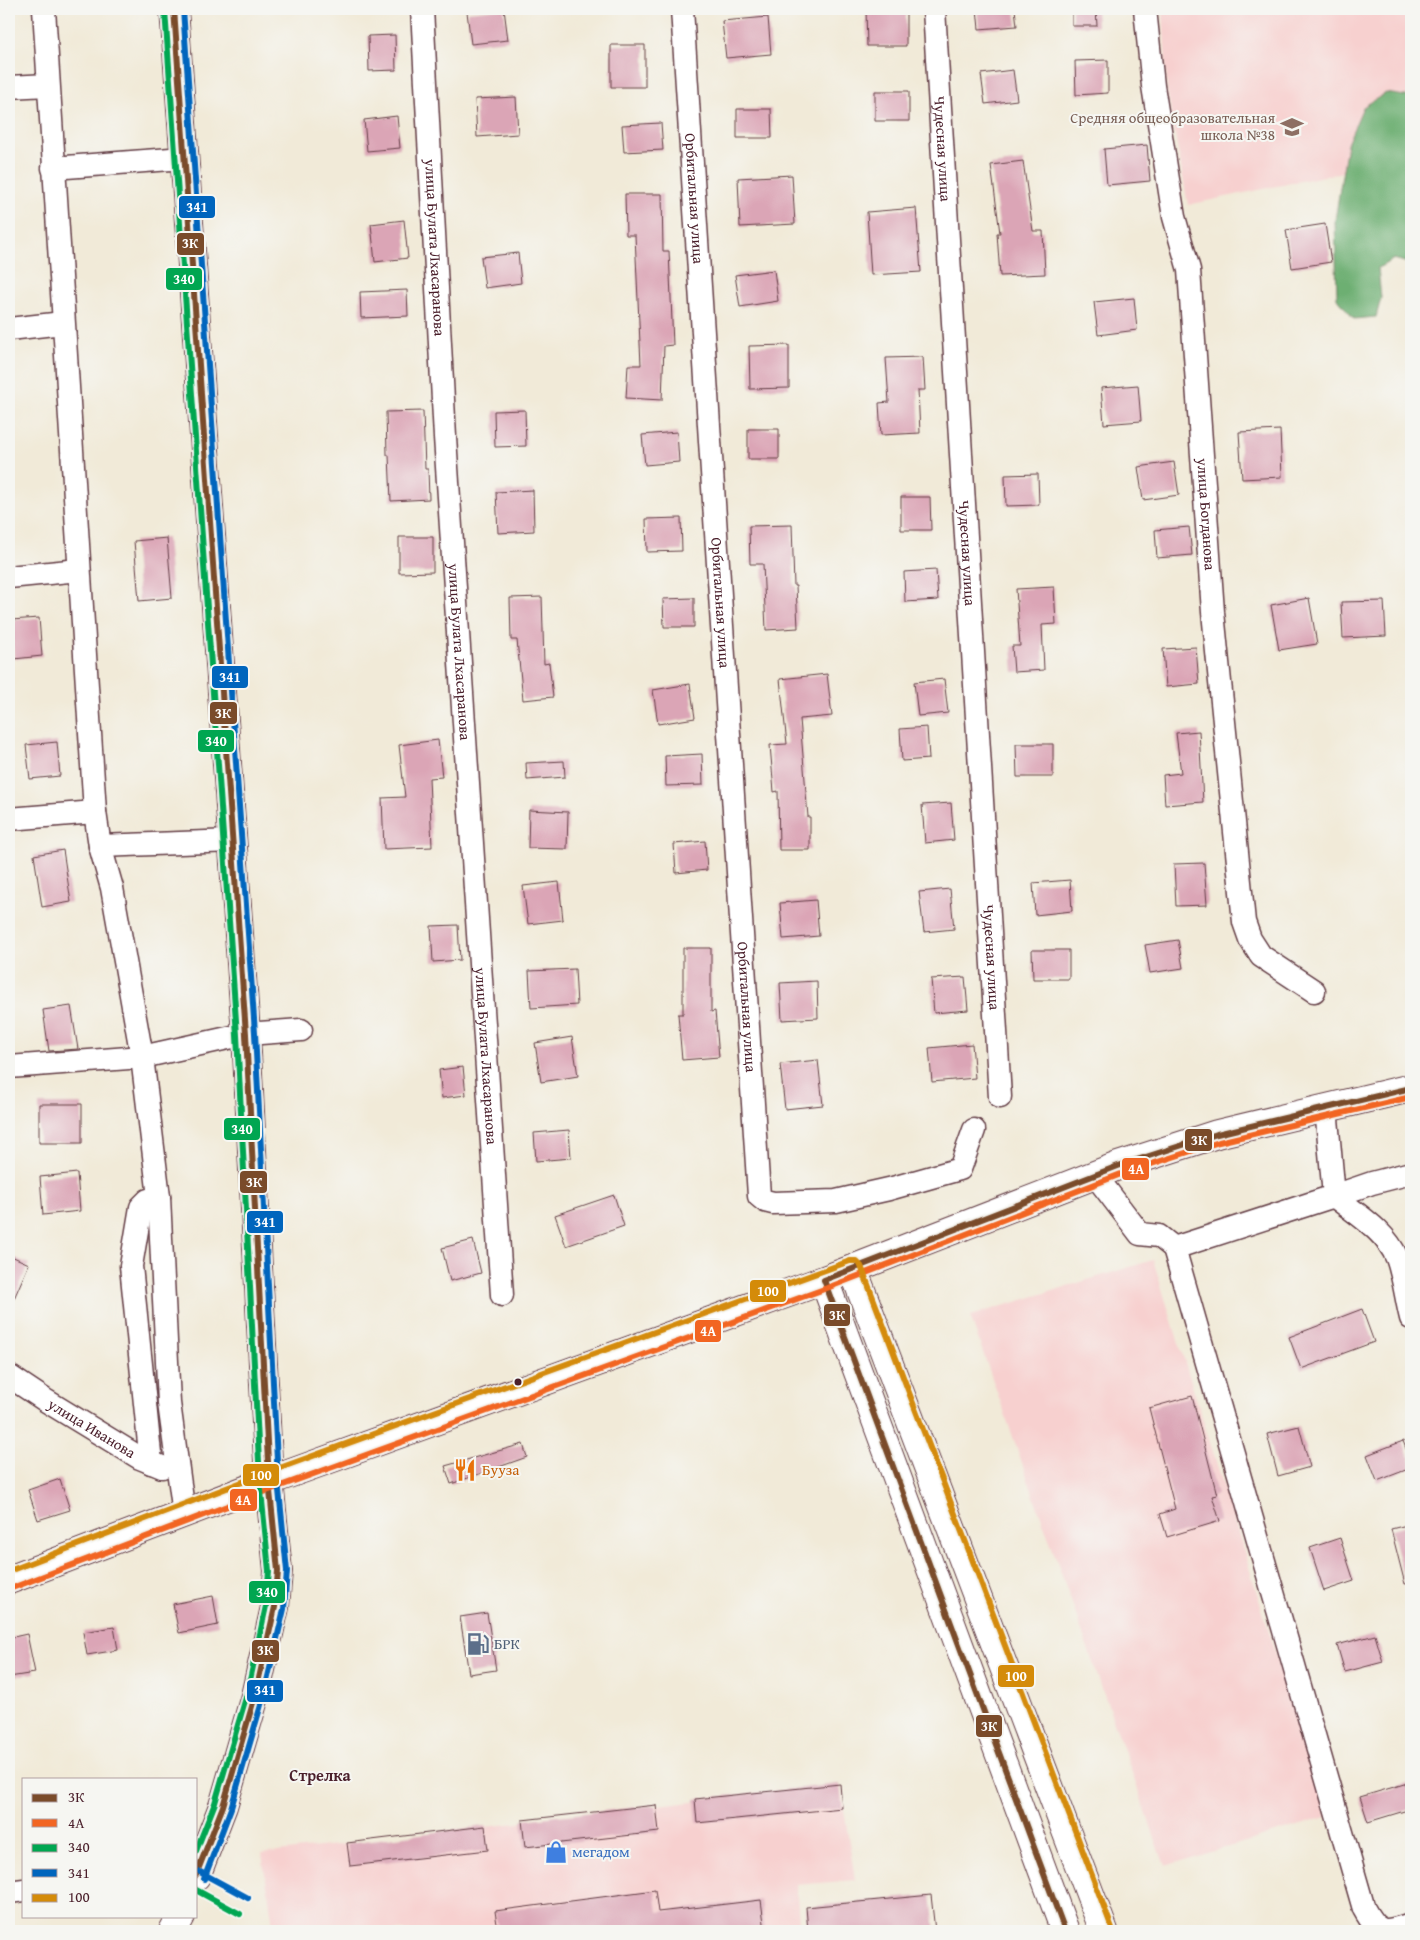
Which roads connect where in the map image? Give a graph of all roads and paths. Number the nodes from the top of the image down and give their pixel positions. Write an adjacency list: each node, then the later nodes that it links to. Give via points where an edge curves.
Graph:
1 (44, 9): 7 (street)
2 (174, 9): 9 (main road)
3 (422, 9): 35 (street, улица Булата Лхасаранова, via 445,437)
4 (682, 9): 27 (street, Орбитальная улица, via 759,1196 774,1203 836,1200 960,1169)
5 (934, 9): 25 (street, Чудесная улица)
6 (1145, 9): 19 (street, улица Богданова, via 1153,86 1174,217 1190,270 1212,612 1244,922 1261,956)
7 (48, 85): 8 (street); 10 (street)
8 (9, 87)
9 (184, 158): 10 (street); 17 (main road)
10 (53, 168): 11 (street)
11 (63, 323): 12 (street); 13 (street)
12 (9, 329)
13 (79, 570): 14 (street); 15 (street)
14 (9, 577)
15 (95, 812): 16 (street); 18 (street)
16 (9, 819)
17 (232, 841): 18 (street); 21 (main road)
18 (100, 846): 22 (street, via 112,888)
19 (1314, 991)
20 (301, 1030): 21 (street)
21 (246, 1034): 22 (street); 40 (main road)
22 (142, 1057): 23 (street); 31 (street)
23 (9, 1067)
24 (1411, 1088): 26 (main road)
25 (1000, 1097)
26 (1326, 1108): 29 (main road, via 1217,1134); 30 (street)
27 (974, 1130)
28 (1411, 1174): 30 (street)
29 (1095, 1175): 32 (street, via 1140,1234 1159,1236); 33 (main road)
30 (1334, 1196): 32 (street); 36 (street, via 1387,1241 1396,1258)
31 (159, 1197): 38 (street, via 148,1200 141,1207 131,1266); 39 (street, via 169,1403)
32 (1174, 1248): 47 (street, via 1364,1910 1373,1925 1388,1931)
33 (853, 1269): 34 (main road); 50 (main road)
34 (824, 1280): 40 (main road); 49 (main road)
35 (502, 1295)
36 (1411, 1318)
37 (9, 1376): 38 (street, улица Иванова)
38 (151, 1463): 39 (street, улица Иванова)
39 (178, 1470): 41 (street)
40 (270, 1481): 41 (main road); 43 (main road, via 278,1571 274,1606 255,1696 223,1806)
41 (184, 1514): 42 (main road)
42 (9, 1580)
43 (198, 1865)
44 (22, 1890): 45 (street)
45 (9, 1892)
46 (179, 1918): 48 (main road)
47 (1411, 1924)
48 (173, 1931)
49 (1065, 1931)
50 (1104, 1931)

